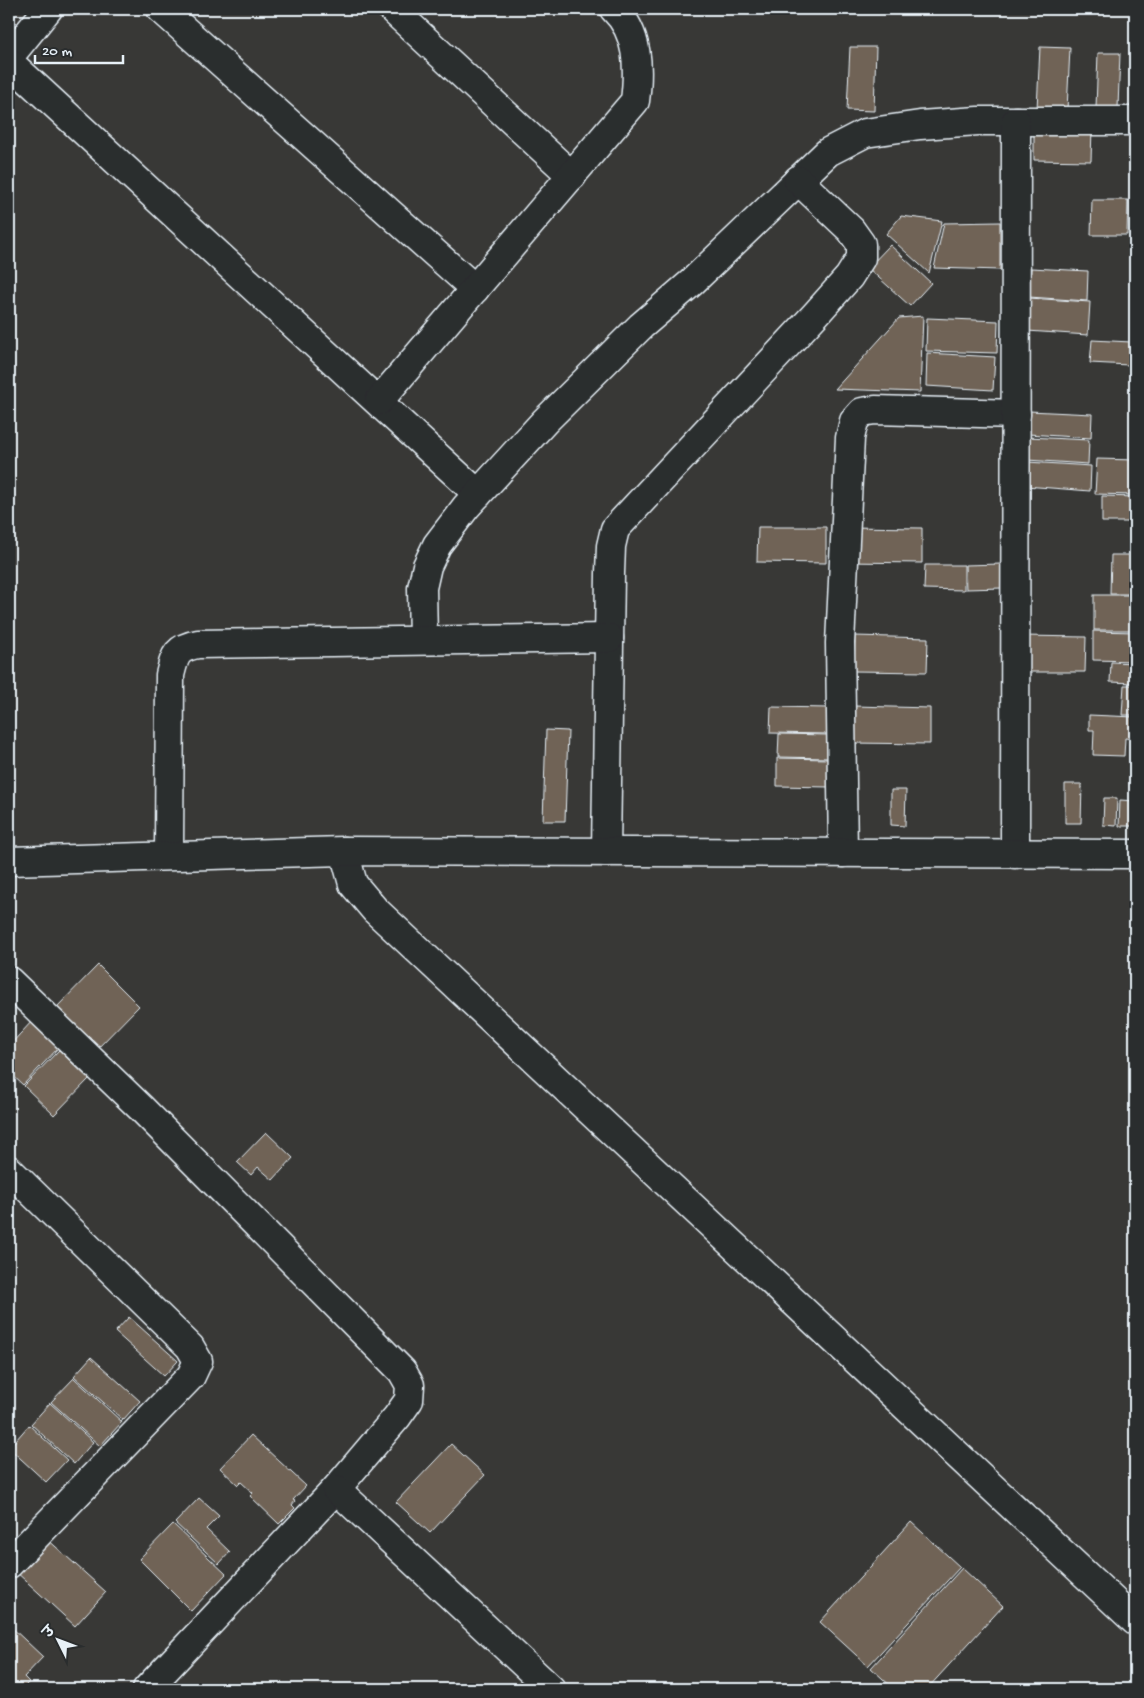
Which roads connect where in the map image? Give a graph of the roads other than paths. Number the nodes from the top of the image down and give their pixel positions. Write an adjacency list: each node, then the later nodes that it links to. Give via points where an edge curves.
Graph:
1 (392, 9): 9 (street)
2 (614, 9): 9 (street, via 622,16 636,49 639,71 635,101)
3 (45, 10): 5 (street)
4 (170, 11): 11 (street)
5 (9, 57)
6 (9, 62): 12 (street)
7 (1016, 121): 8 (street); 10 (street, via 920,125 865,133 828,152); 13 (street)
8 (1135, 121)
9 (572, 176): 11 (street)
10 (798, 180): 14 (street, via 691,283 641,326 545,421); 15 (street, via 851,230 861,244 861,258 849,277 815,315 615,529 611,546)
11 (476, 288): 12 (street)
12 (379, 401): 14 (street)
13 (1016, 414): 19 (street, via 875,410 862,412 854,421 850,438 840,643); 20 (street)
14 (478, 494): 16 (street, via 438,544 427,566 422,588)
15 (609, 638): 16 (street); 18 (street)
16 (423, 640): 22 (street, via 185,646 174,656 170,675)
17 (344, 851): 18 (street); 22 (street); 28 (street, via 353,884 375,910)
18 (606, 852): 19 (street)
19 (843, 853): 20 (street)
20 (1016, 854): 21 (street)
21 (1135, 854)
22 (168, 855): 23 (street)
23 (9, 861)
24 (9, 981): 26 (street, via 141,1108 402,1370 410,1385 408,1400)
25 (9, 1170): 27 (street, via 190,1346 198,1361 191,1376)
26 (336, 1489): 29 (street); 30 (street)
27 (14, 1547)
28 (1135, 1621)
29 (156, 1686)
30 (551, 1689)

